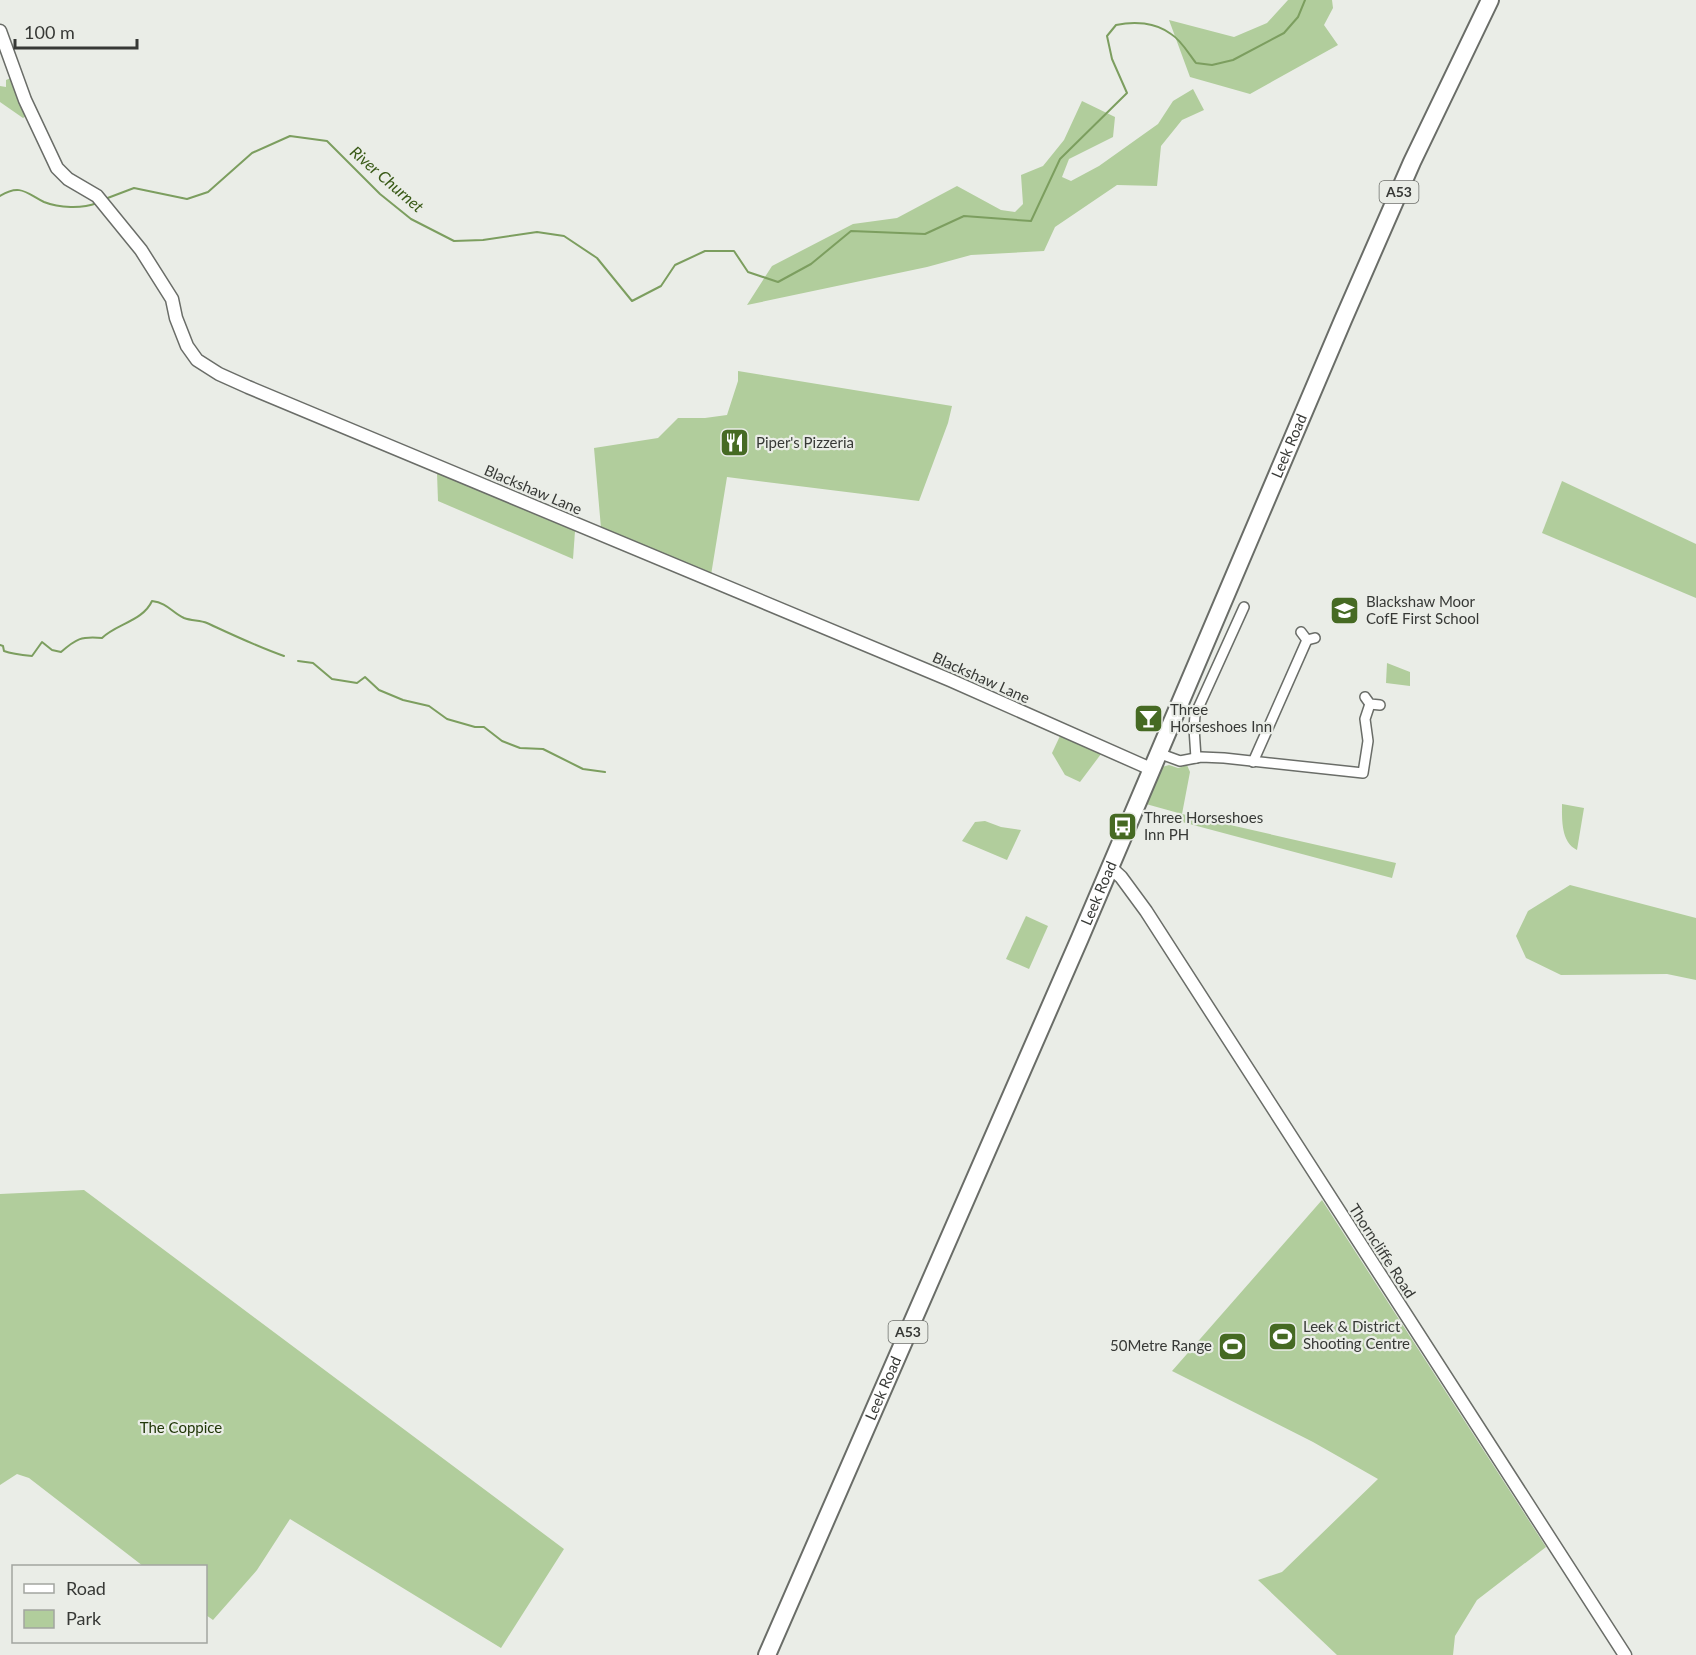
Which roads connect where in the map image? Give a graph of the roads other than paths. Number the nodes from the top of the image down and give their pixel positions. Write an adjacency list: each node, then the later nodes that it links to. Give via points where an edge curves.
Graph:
1 (1490, 0): 6 (highway, Leek Road / A53, via 1408,172)
2 (0, 32): 9 (street, Blackshaw Lane, via 25,100 57,168 101,201 141,250 172,299 176,318 197,360 219,374 950,680)
3 (1245, 609): 7 (street, via 1195,715)
4 (1307, 637): 8 (street)
5 (1372, 702): 8 (street, via 1365,718 1368,741 1363,773)
6 (1158, 753): 7 (street, via 1180,761); 9 (highway, Leek Road / A53)
7 (1196, 758): 8 (street)
8 (1253, 762)
9 (1151, 769): 10 (highway, Leek Road / A53)
10 (1110, 867): 11 (highway, Leek Road / A53); 12 (street, Thorncliffe Road, via 1146,911)
11 (767, 1655)
12 (1625, 1655)

